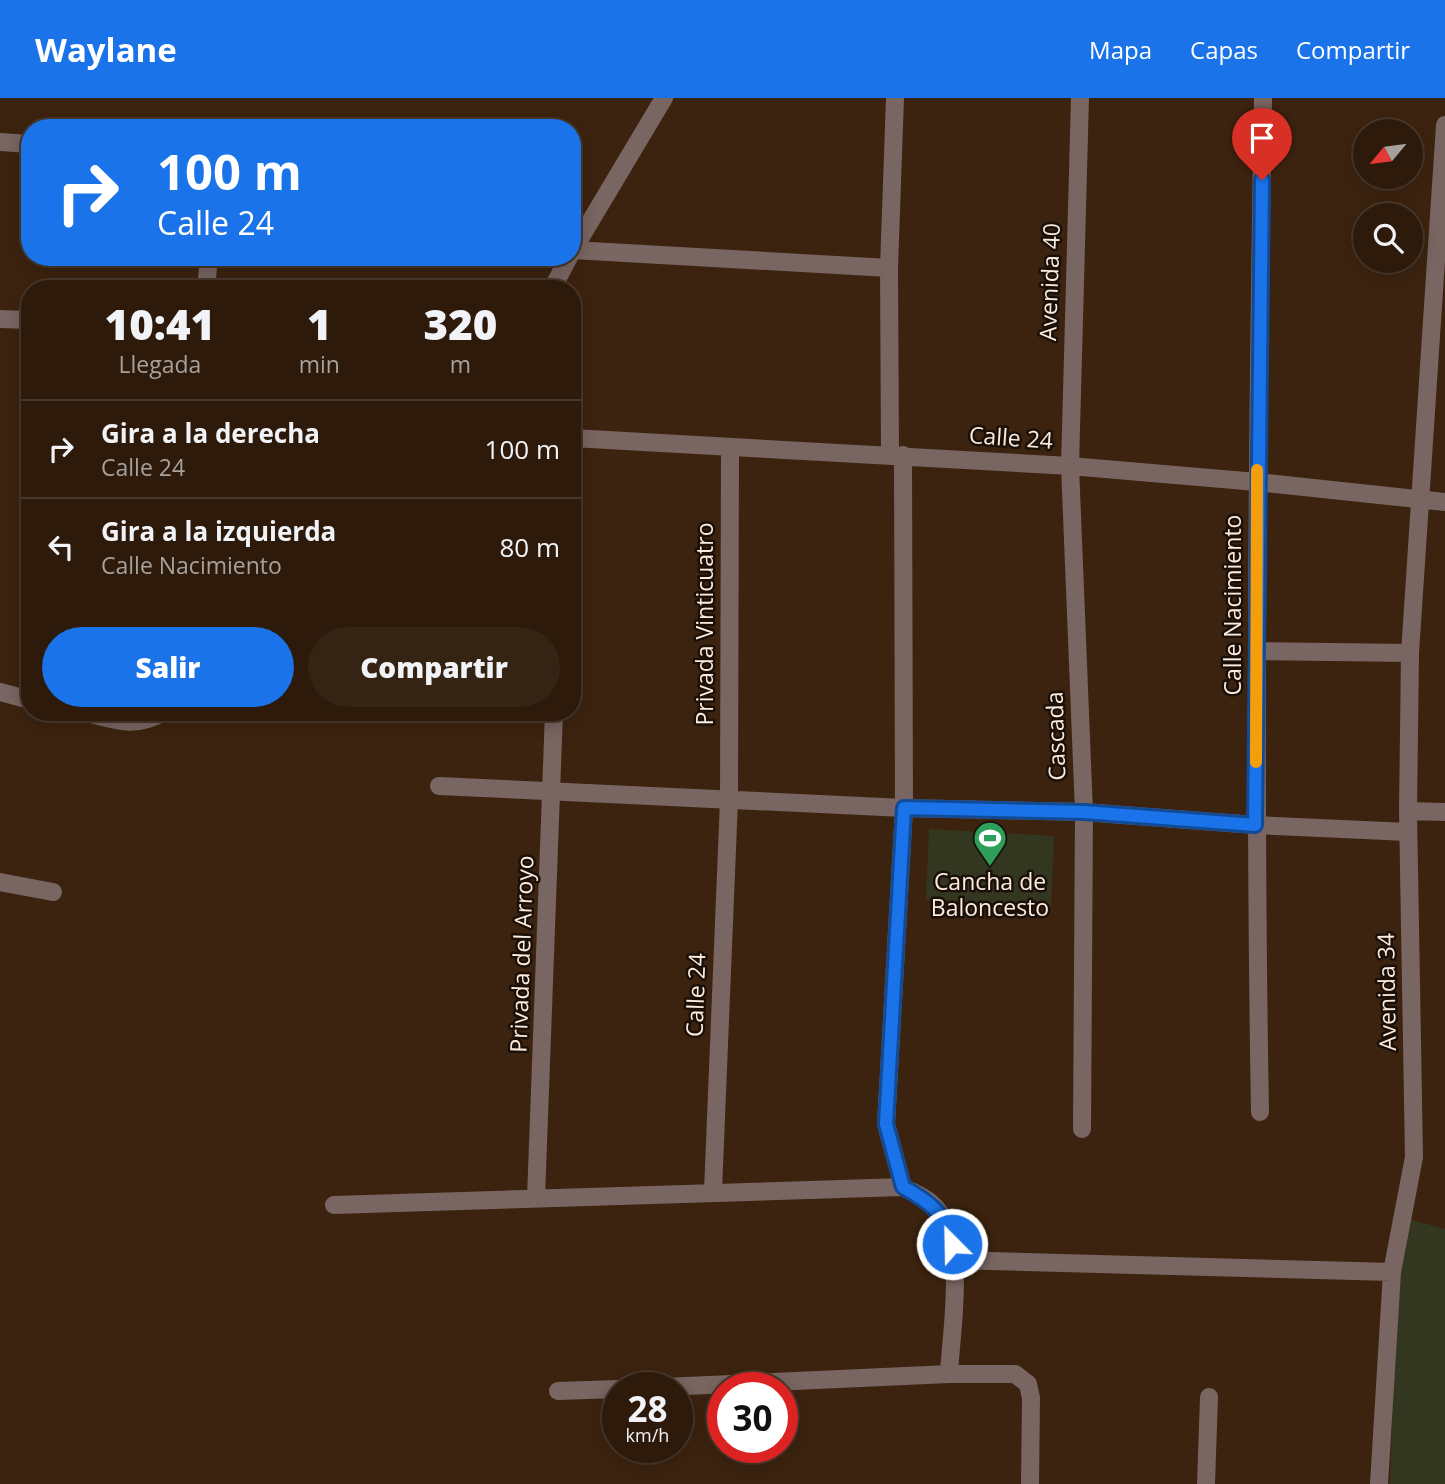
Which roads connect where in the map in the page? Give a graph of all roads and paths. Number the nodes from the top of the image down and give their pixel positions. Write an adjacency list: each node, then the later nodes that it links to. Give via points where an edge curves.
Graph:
1 (664, 98): 8 (street)
2 (895, 98): 10 (street)
3 (1080, 98): 16 (street, Avenida 40)
4 (1264, 98): 17 (street, Calle Nacimiento)
5 (1445, 125): 18 (street, Avenida 34)
6 (0, 142): 7 (street)
7 (21, 143)
8 (581, 238)
9 (581, 253): 10 (street)
10 (889, 268): 15 (street)
11 (0, 319): 12 (street)
12 (21, 320)
13 (581, 439): 14 (street, Calle 24)
14 (730, 447): 15 (street, Calle 24); 29 (street, Privada Vinticuatro)
15 (897, 455): 16 (street, Calle 24); 30 (street)
16 (1070, 466): 17 (street, Calle 24); 32 (street, Cascada)
17 (1256, 482): 18 (street, Calle 24); 20 (street, Calle Nacimiento)
18 (1421, 498): 19 (street, Calle 24); 21 (street, Avenida 34)
19 (1445, 502)
20 (1259, 651): 21 (street); 34 (street, Calle Nacimiento)
21 (1410, 653): 31 (street, Avenida 34)
22 (0, 692): 23 (street)
23 (21, 697)
24 (121, 721): 25 (street)
25 (148, 721)
26 (554, 721): 28 (street, Privada del Arroyo)
27 (439, 786): 28 (street)
28 (554, 791): 29 (street); 42 (street, Privada del Arroyo)
29 (729, 800): 30 (street); 41 (street, Calle 24)
30 (904, 808): 32 (street); 40 (street, via 886,1124)
31 (1408, 811): 33 (street); 35 (street, Avenida 34)
32 (1084, 812): 34 (street); 39 (street, Cascada)
33 (1445, 812)
34 (1255, 825): 35 (street); 38 (street, Calle Nacimiento)
35 (1408, 832): 45 (street, Avenida 34, via 1414,1157)
36 (0, 882): 37 (street)
37 (53, 892)
38 (1260, 1112)
39 (1082, 1129)
40 (903, 1187): 41 (street); 44 (street, via 932,1203 949,1227)
41 (713, 1191): 42 (street)
42 (536, 1198): 43 (street)
43 (334, 1205)
44 (955, 1260): 45 (street); 46 (street)
45 (1392, 1272): 53 (street, Avenida 34)
46 (949, 1374): 47 (street); 51 (street, via 1015,1374 1028,1384)
47 (693, 1386)
48 (602, 1390): 49 (street)
49 (558, 1391)
50 (1209, 1397): 52 (street)
51 (1030, 1484)
52 (1206, 1484)
53 (1379, 1484)

